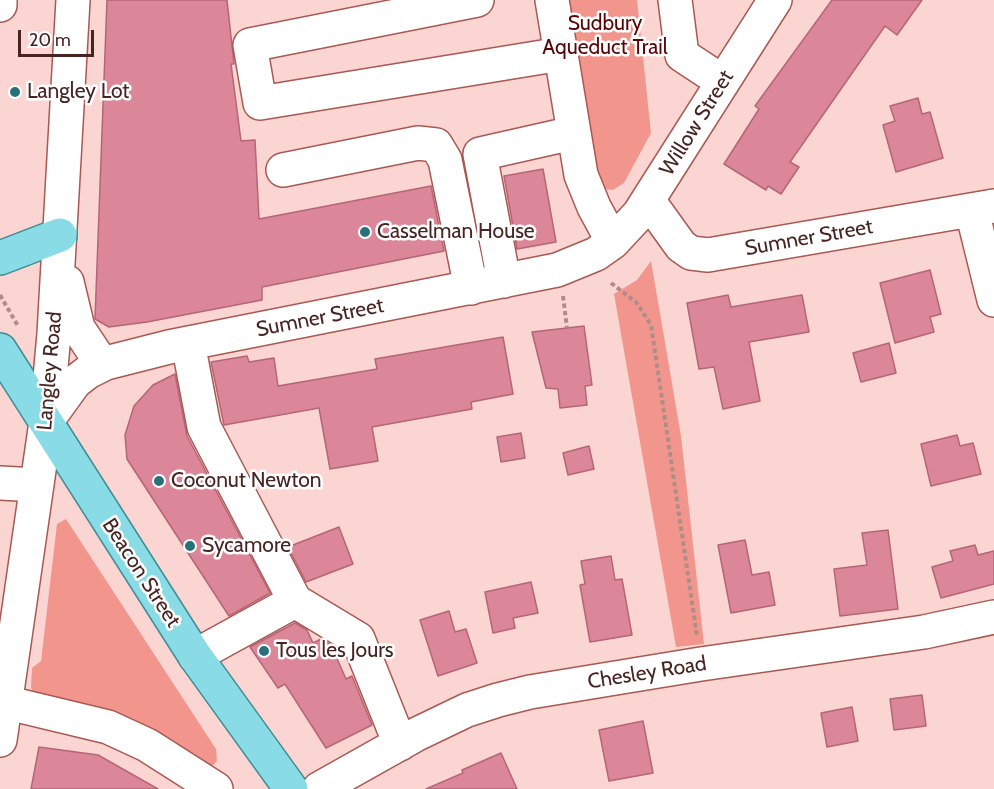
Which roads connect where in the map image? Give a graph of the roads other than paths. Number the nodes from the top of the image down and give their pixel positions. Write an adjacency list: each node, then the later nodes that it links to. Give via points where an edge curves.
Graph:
1 (0, 0): 7 (street)
2 (73, 0): 14 (street, Langley Road)
3 (477, 0): 8 (street, via 250,45 260,104)
4 (552, 0): 8 (street)
5 (675, 0): 9 (street, via 682,55)
6 (775, 0): 9 (street, Willow Street)
7 (0, 5)
8 (561, 54): 10 (street)
9 (723, 82): 12 (street, Willow Street)
10 (573, 133): 15 (street, via 584,185); 17 (street, via 480,154)
11 (283, 170): 18 (street, via 418,143 436,145 445,160)
12 (648, 200): 13 (street, Sumner Street, via 681,246 691,253 708,255); 15 (street, Willow Street)
13 (983, 208): 19 (street)
14 (59, 240): 16 (main road); 22 (street, via 75,321); 23 (street, Langley Road)
15 (613, 242): 17 (street, Sumner Street, via 582,262)
16 (0, 258)
17 (504, 281): 18 (street, Sumner Street)
18 (471, 288): 21 (street, Sumner Street)
19 (994, 300)
20 (10, 341): 23 (main road, Beacon Street)
21 (188, 343): 22 (street, Sumner Street); 26 (street, via 204,427)
22 (102, 364): 23 (street, Sumner Street, via 75,382)
23 (46, 422): 25 (street, Langley Road); 28 (main road, Beacon Street)
24 (0, 483): 25 (street)
25 (37, 485): 29 (street, Langley Road)
26 (295, 601): 28 (street); 31 (street, via 358,639)
27 (994, 617): 31 (street, Chesley Road, via 924,632 530,692 467,710)
28 (195, 656): 33 (main road, Beacon Street)
29 (3, 701): 30 (street, Langley Road); 32 (street, via 115,730 147,745)
30 (0, 740)
31 (400, 744): 34 (street, Chesley Road)
32 (216, 789)
33 (291, 789)
34 (319, 789)

